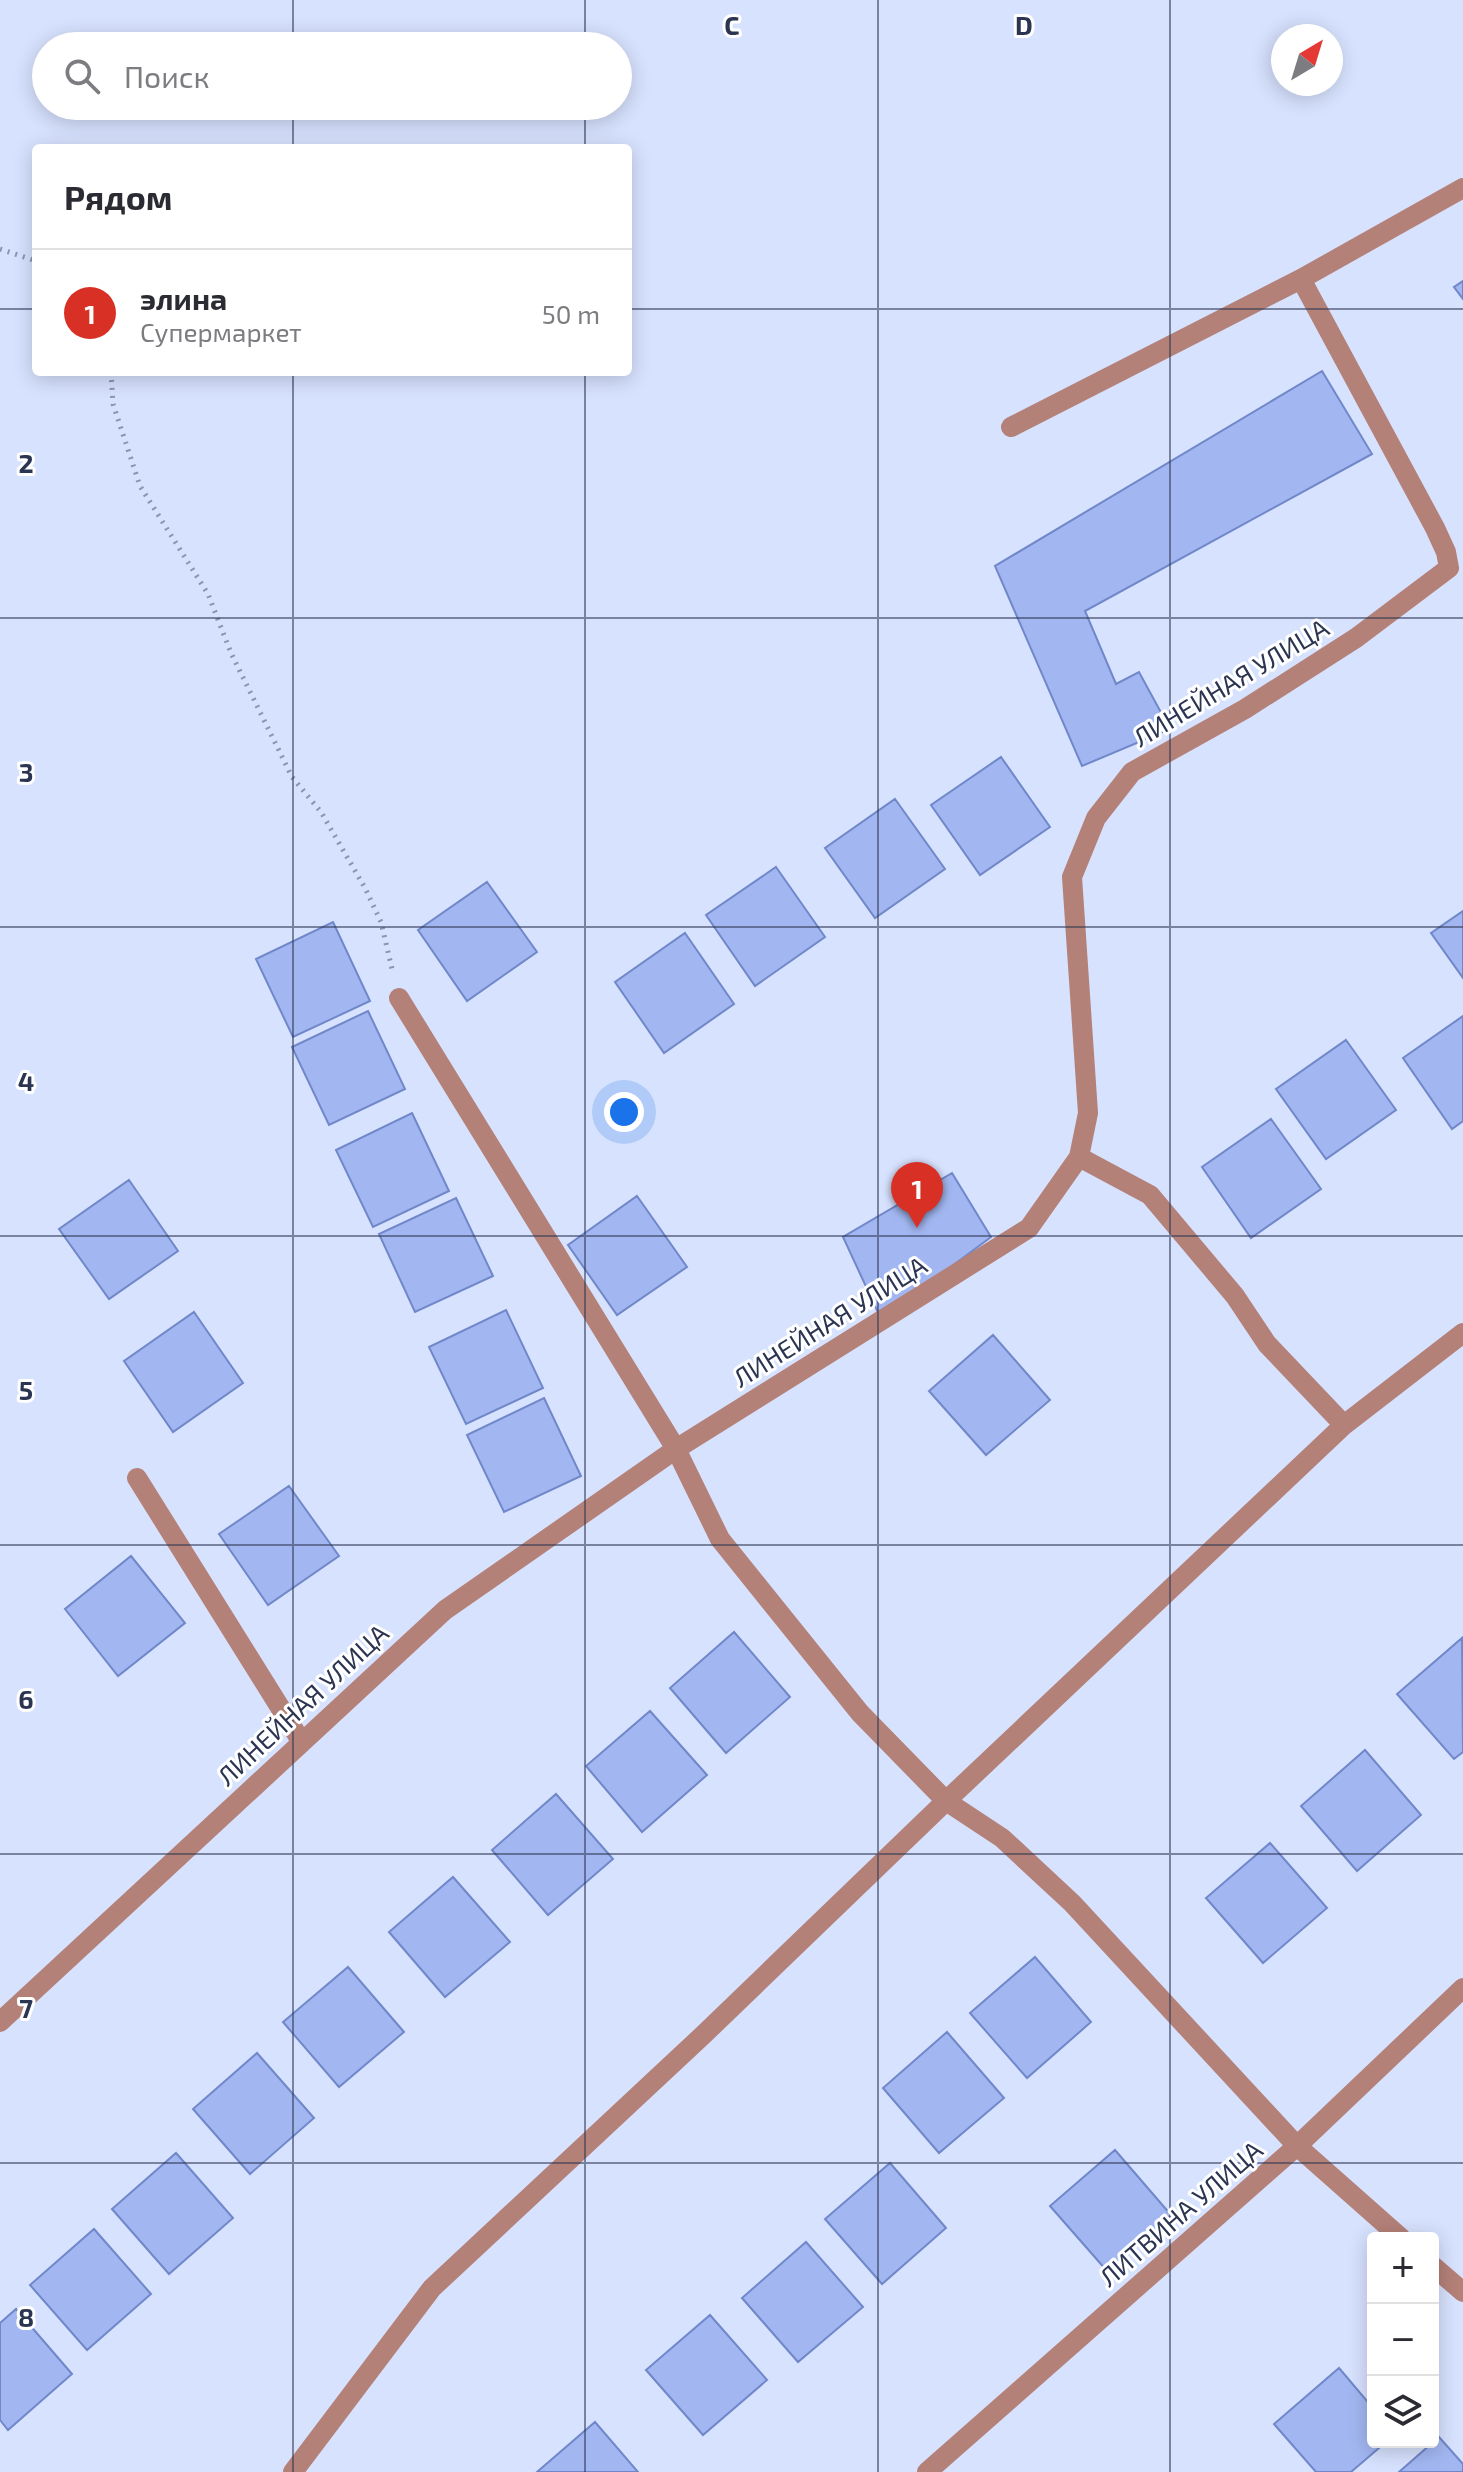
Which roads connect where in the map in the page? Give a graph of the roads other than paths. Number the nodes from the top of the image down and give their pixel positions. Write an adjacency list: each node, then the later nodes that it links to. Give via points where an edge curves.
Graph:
1 (1463, 188): 2 (street)
2 (1301, 279): 3 (street); 5 (street, ЛИНЕЙНАЯ УЛИЦА, via 1435,528 1449,568 1331,654 1132,772 1096,818 1072,877 1088,1113)
3 (1011, 427)
4 (399, 998): 8 (street)
5 (1079, 1157): 7 (street, via 1150,1195 1235,1296 1267,1344); 8 (street, ЛИНЕЙНАЯ УЛИЦА, via 1029,1228)
6 (1463, 1333): 7 (street)
7 (1344, 1425): 11 (street)
8 (676, 1449): 10 (street, ЛИНЕЙНАЯ УЛИЦА, via 445,1610); 11 (street, via 720,1539 860,1713)
9 (137, 1478): 10 (street)
10 (301, 1741): 13 (street, ЛИНЕЙНАЯ УЛИЦА)
11 (946, 1801): 14 (street, via 1002,1838 1072,1903); 18 (street, via 432,2288)
12 (1463, 1988): 14 (street, ЛИТВИНА УЛИЦА)
13 (0, 2022)
14 (1297, 2146): 15 (street); 19 (street, ЛИТВИНА УЛИЦА)
15 (1394, 2232)
16 (1439, 2271): 17 (street)
17 (1463, 2292)
18 (293, 2472)
19 (927, 2472)

